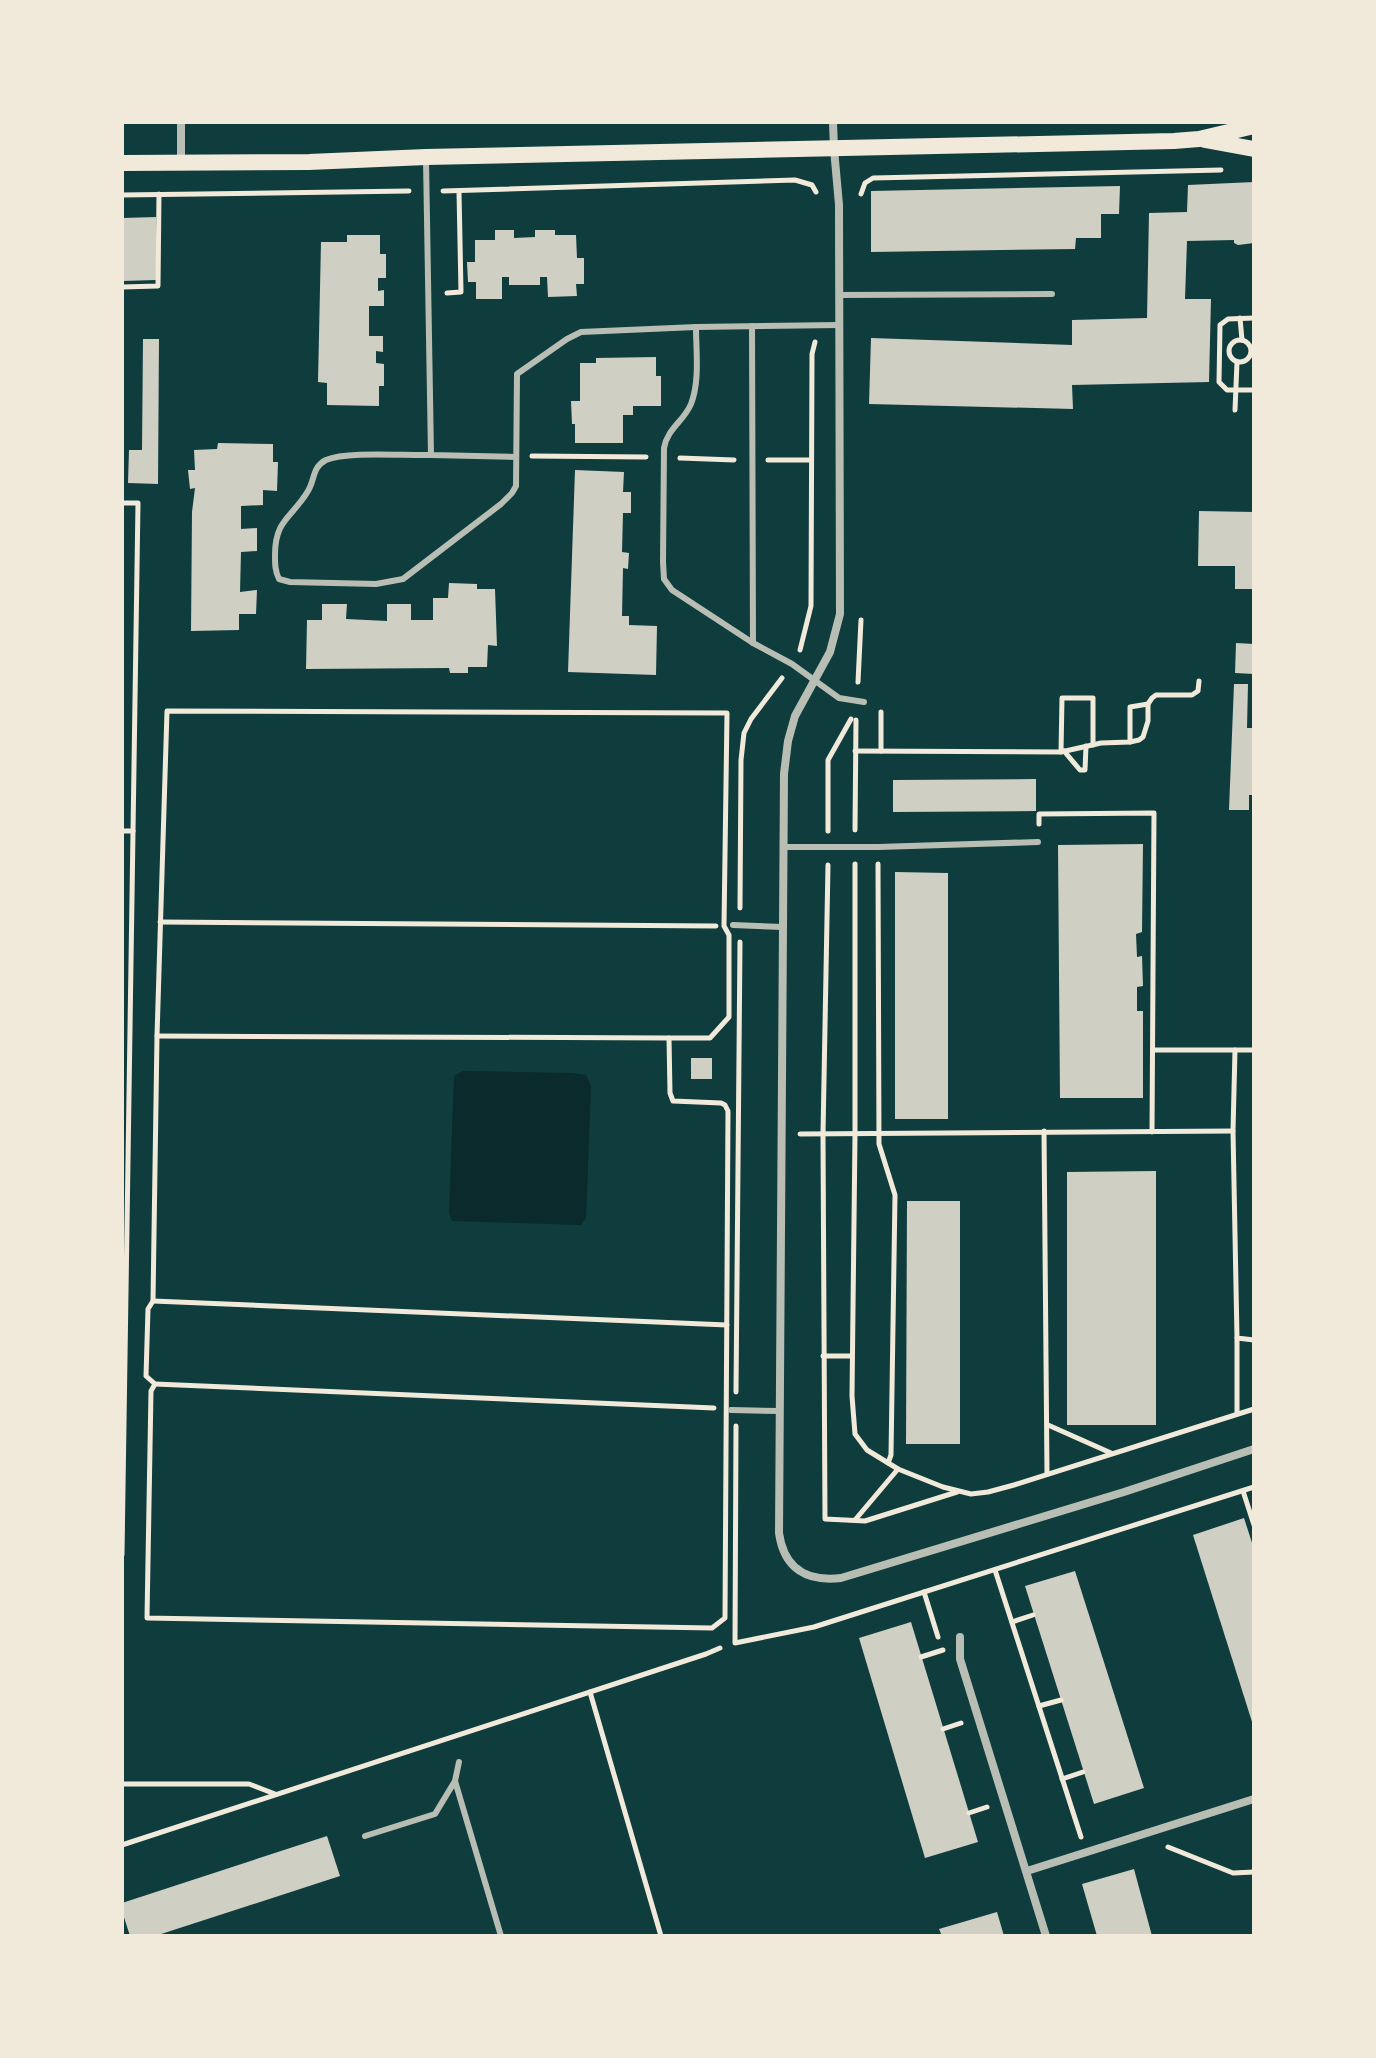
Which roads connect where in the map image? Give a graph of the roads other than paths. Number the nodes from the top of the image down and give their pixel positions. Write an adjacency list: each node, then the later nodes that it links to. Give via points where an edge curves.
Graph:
1 (181, 122): 8 (street)
2 (833, 122): 5 (street)
3 (1254, 126): 4 (main road)
4 (1199, 139): 5 (main road); 6 (main road)
5 (834, 149): 7 (main road); 11 (street)
6 (1254, 149)
7 (426, 157): 8 (main road); 15 (lane)
8 (181, 162): 9 (main road)
9 (122, 163)
10 (1052, 294): 11 (lane)
11 (839, 295): 12 (street)
12 (839, 325): 13 (lane); 18 (street, via 840,614 830,652)
13 (752, 326): 14 (lane); 17 (lane)
14 (696, 327): 16 (lane, via 581,332 521,370 515,379); 17 (lane, via 693,396 666,439 664,579 672,590)
15 (431, 455): 16 (lane); 16 (lane, via 349,456 321,463 309,490 277,533 279,579 376,584 403,579 510,496 516,486)
16 (516, 457)
17 (753, 643): 18 (lane)
18 (814, 680): 19 (lane, via 839,698); 21 (street, via 788,741)
19 (860, 702)
20 (1038, 842): 21 (lane)
21 (784, 847): 23 (street)
22 (737, 926): 23 (lane)
23 (783, 927): 25 (street)
24 (731, 1409): 25 (lane)
25 (779, 1411): 26 (street, via 780,1544 797,1570 828,1579 876,1569)
26 (1254, 1449)
27 (960, 1637): 32 (street, via 960,1659)
28 (459, 1762): 29 (lane)
29 (455, 1781): 31 (lane, via 435,1814); 33 (lane)
30 (1254, 1799): 32 (street)
31 (365, 1836)
32 (1027, 1871): 34 (street)
33 (501, 1936)
34 (1046, 1936)

